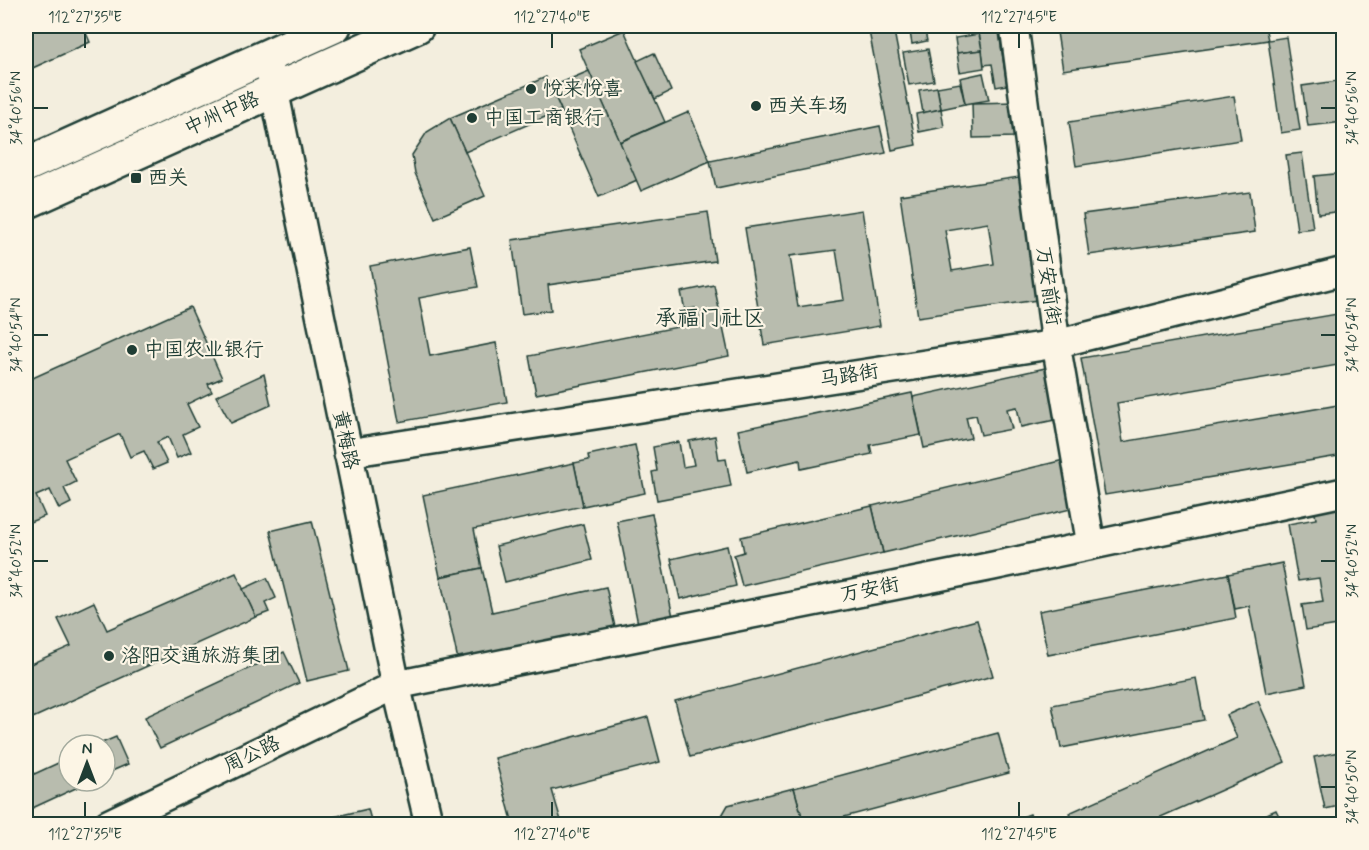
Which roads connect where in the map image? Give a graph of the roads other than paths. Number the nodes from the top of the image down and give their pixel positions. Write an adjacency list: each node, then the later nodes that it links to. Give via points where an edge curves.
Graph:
1 (334, 26): 4 (main road, 中州中路)
2 (417, 26): 5 (main road, 中州中路)
3 (1014, 26): 9 (street, 万安前街)
4 (267, 54): 5 (street, 黄梅路); 6 (main road, 中州中路)
5 (273, 91): 7 (main road, 中州中路); 10 (street, 黄梅路)
6 (26, 165)
7 (26, 202)
8 (1344, 271): 9 (street, 马路街)
9 (1056, 344): 10 (street, 马路街); 12 (street, 万安前街)
10 (348, 453): 13 (street, 黄梅路)
11 (1344, 492): 12 (street, 万安街)
12 (1091, 545): 13 (street, 万安街)
13 (396, 685): 14 (street, 周公路); 15 (street, 黄梅路)
14 (108, 825)
15 (429, 825)

